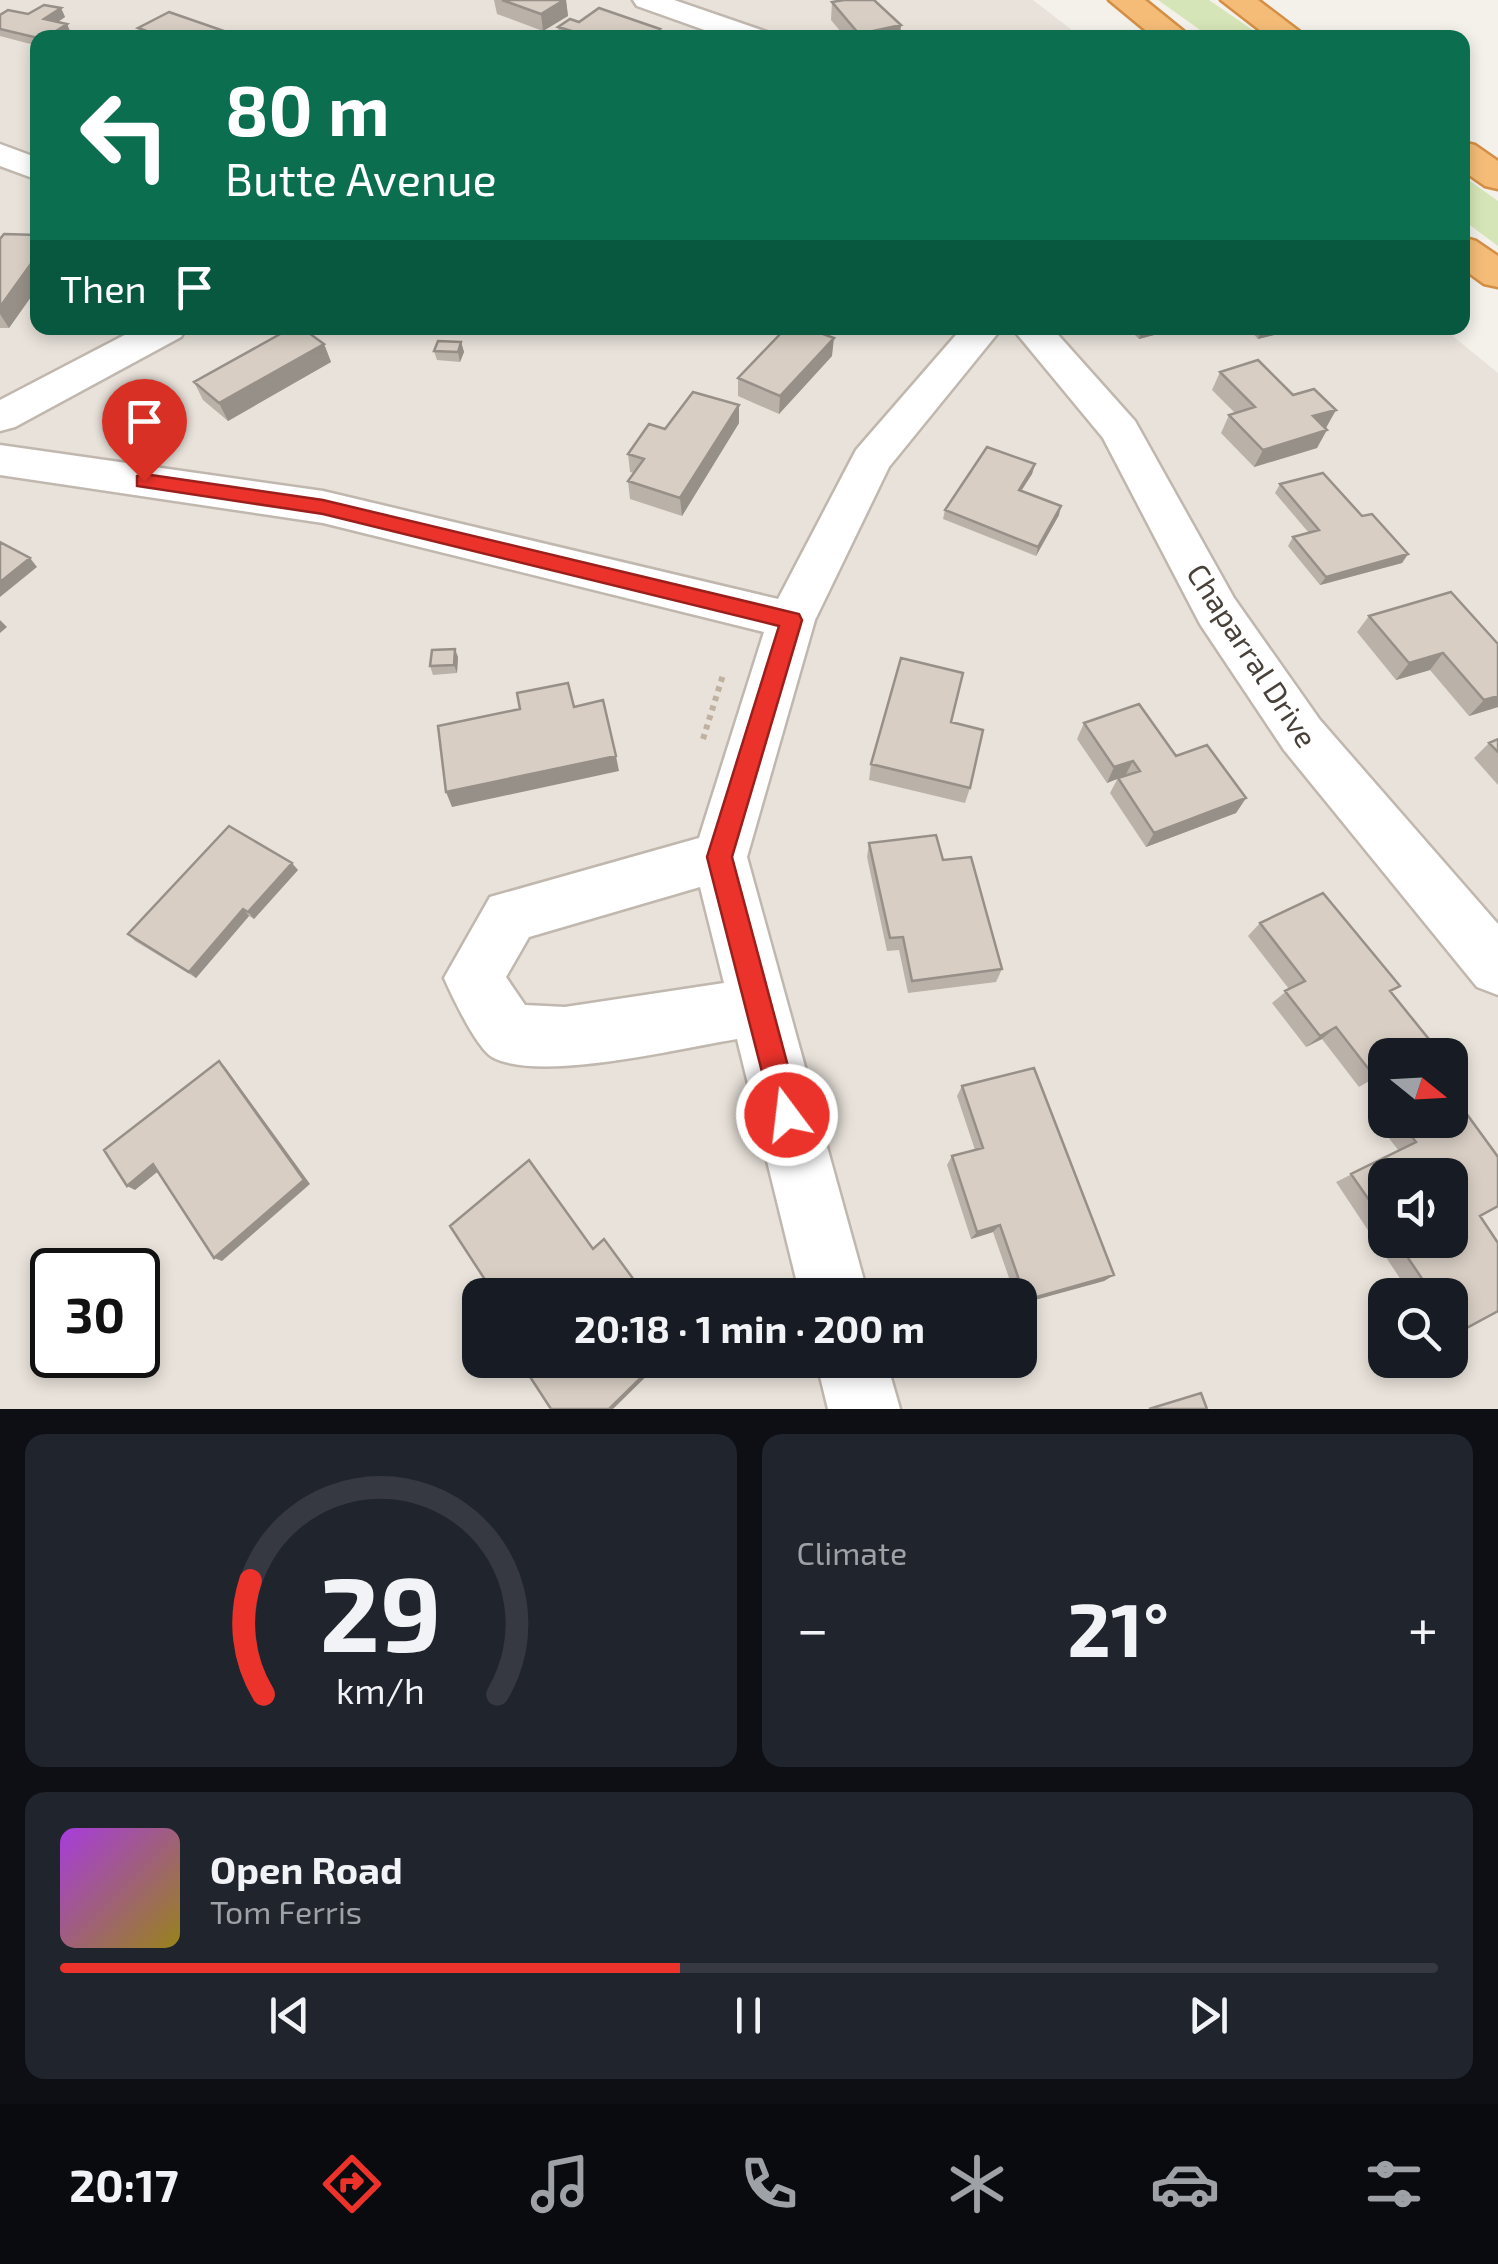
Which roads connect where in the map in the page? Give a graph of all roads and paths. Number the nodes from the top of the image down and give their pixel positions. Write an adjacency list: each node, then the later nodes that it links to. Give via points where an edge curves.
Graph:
1 (647, 0): 4 (street)
2 (1125, 0): 5 (highway)
3 (1237, 0): 6 (highway)
4 (734, 30)
5 (1165, 30)
6 (1280, 30)
7 (0, 154): 9 (street)
8 (1470, 159): 10 (highway)
9 (30, 167)
10 (1498, 178)
11 (1470, 255): 12 (highway)
12 (1498, 276)
13 (155, 335): 16 (street)
14 (977, 335): 18 (street, via 871,460)
15 (1037, 335): 20 (street, Chaparral Drive, via 1120,431 1216,610 1302,735)
16 (0, 416)
17 (0, 460): 18 (street, via 323,507)
18 (791, 620): 19 (street)
19 (720, 857): 21 (street); 21 (street, via 510,916 473,978 510,1034 565,1038)
20 (1498, 967)
21 (759, 1007): 22 (street)
22 (830, 1278)
23 (856, 1378): 24 (street)
24 (864, 1409)

